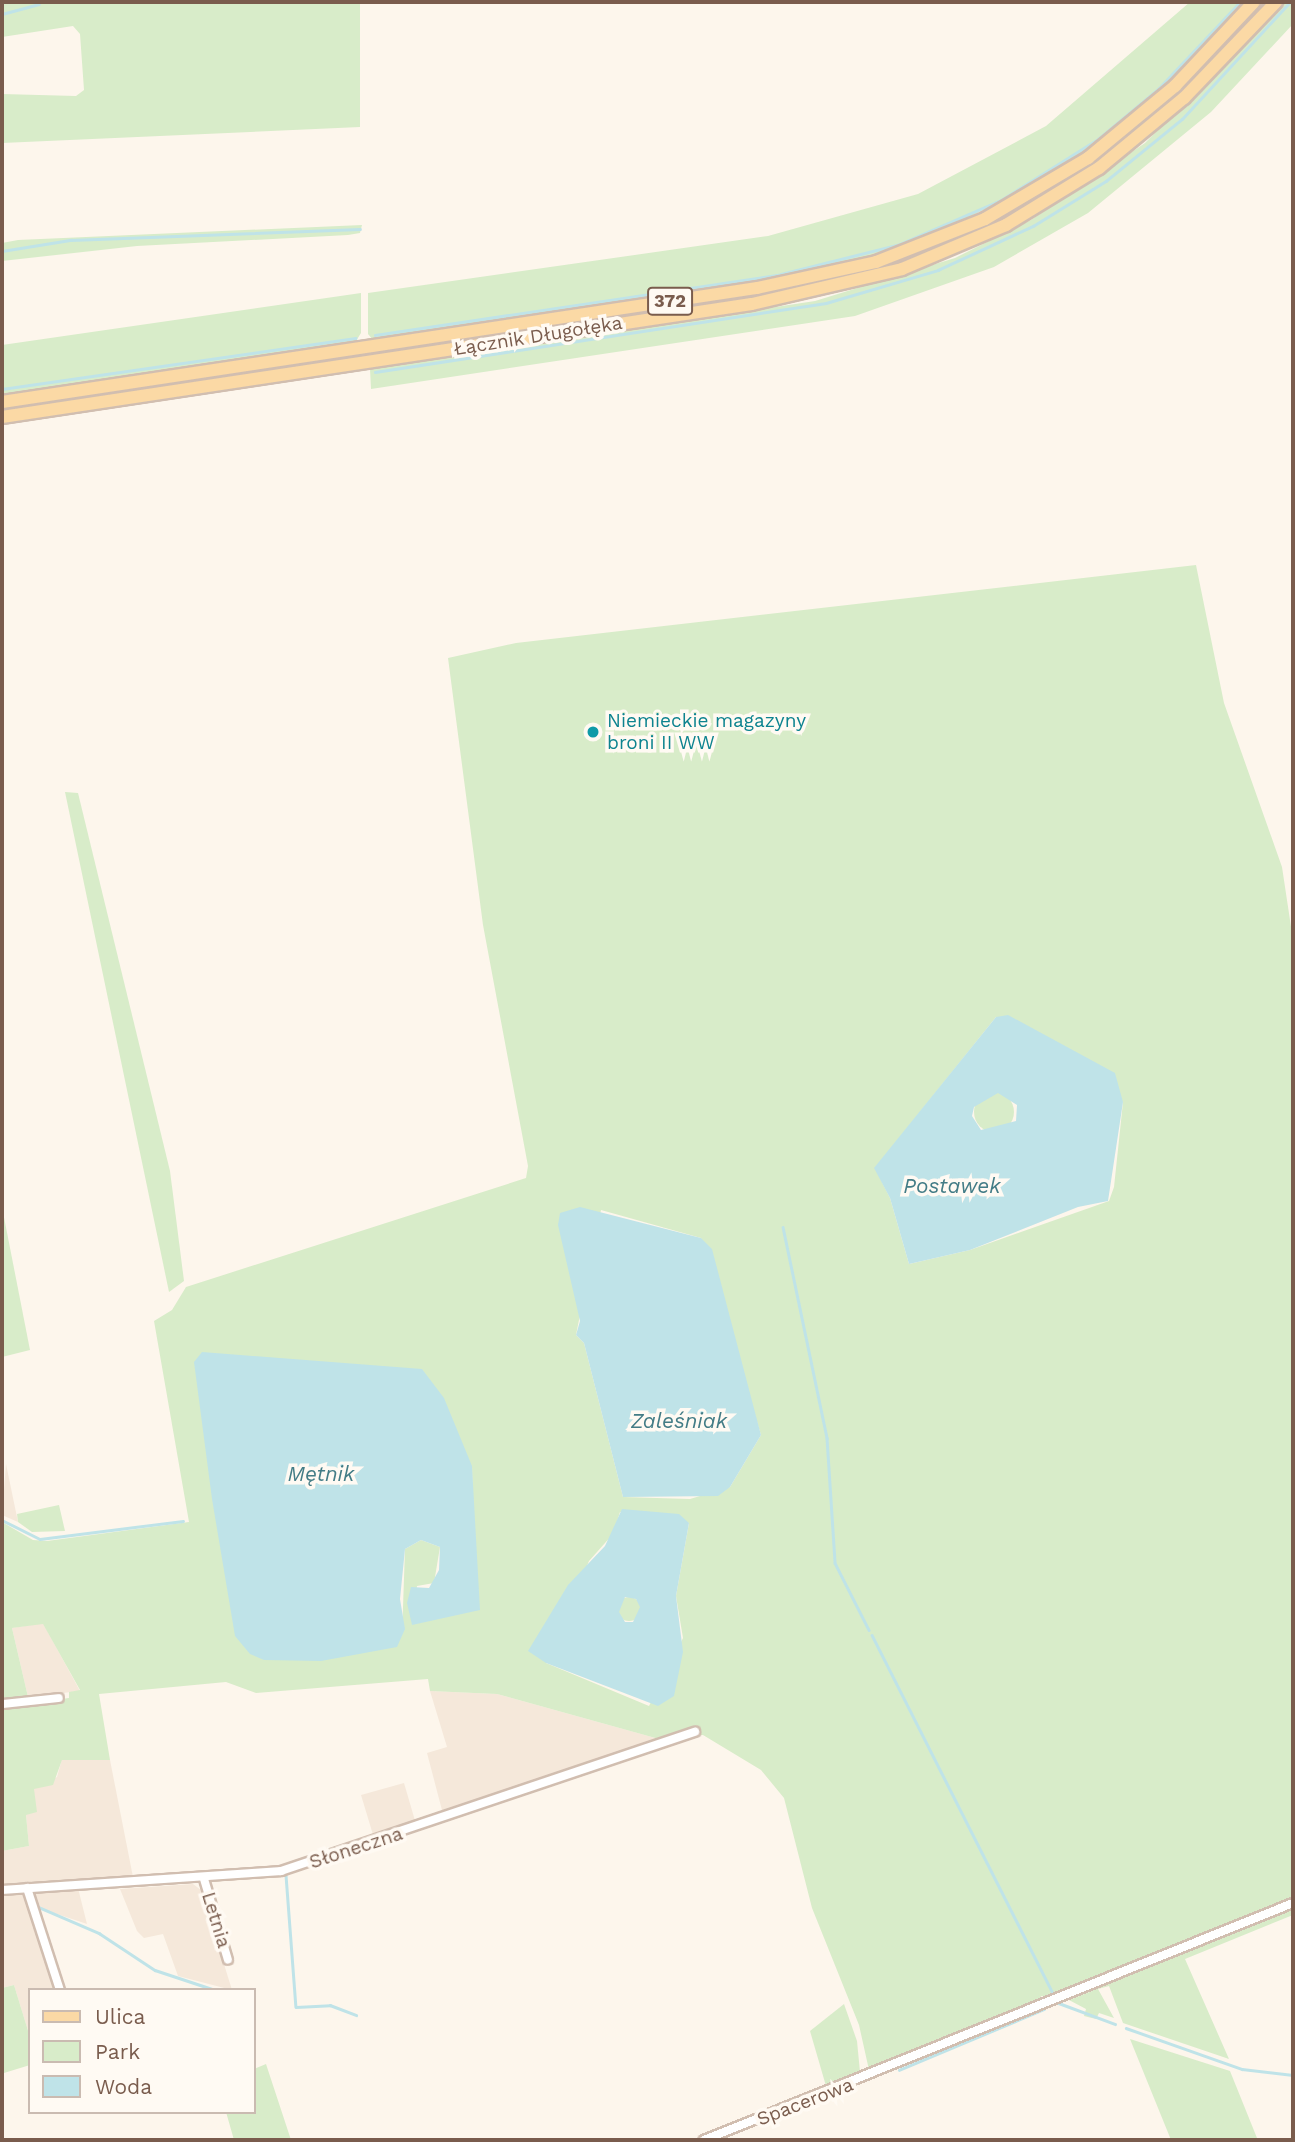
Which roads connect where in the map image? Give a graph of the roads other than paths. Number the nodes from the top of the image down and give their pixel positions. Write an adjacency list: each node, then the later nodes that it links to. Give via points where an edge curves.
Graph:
1 (1254, 2): 3 (main road, Łącznik Długołęka / 372, via 1175,86 1088,158 985,219 887,258 757,288)
2 (1276, 2): 4 (main road, Łącznik Długołęka / 372, via 1184,98 1099,168 1006,225 902,269 752,304)
3 (2, 402)
4 (2, 417)
5 (59, 1698): 6 (street)
6 (2, 1704)
7 (695, 1732): 8 (street, Słoneczna, via 346,1853 281,1871)
8 (204, 1879): 9 (street, Słoneczna); 12 (street, Letnia)
9 (27, 1888): 10 (street, Słoneczna); 13 (street)
10 (2, 1890)
11 (1293, 1903): 14 (street, Spacerowa)
12 (228, 1960)
13 (59, 1988)
14 (704, 2140)

